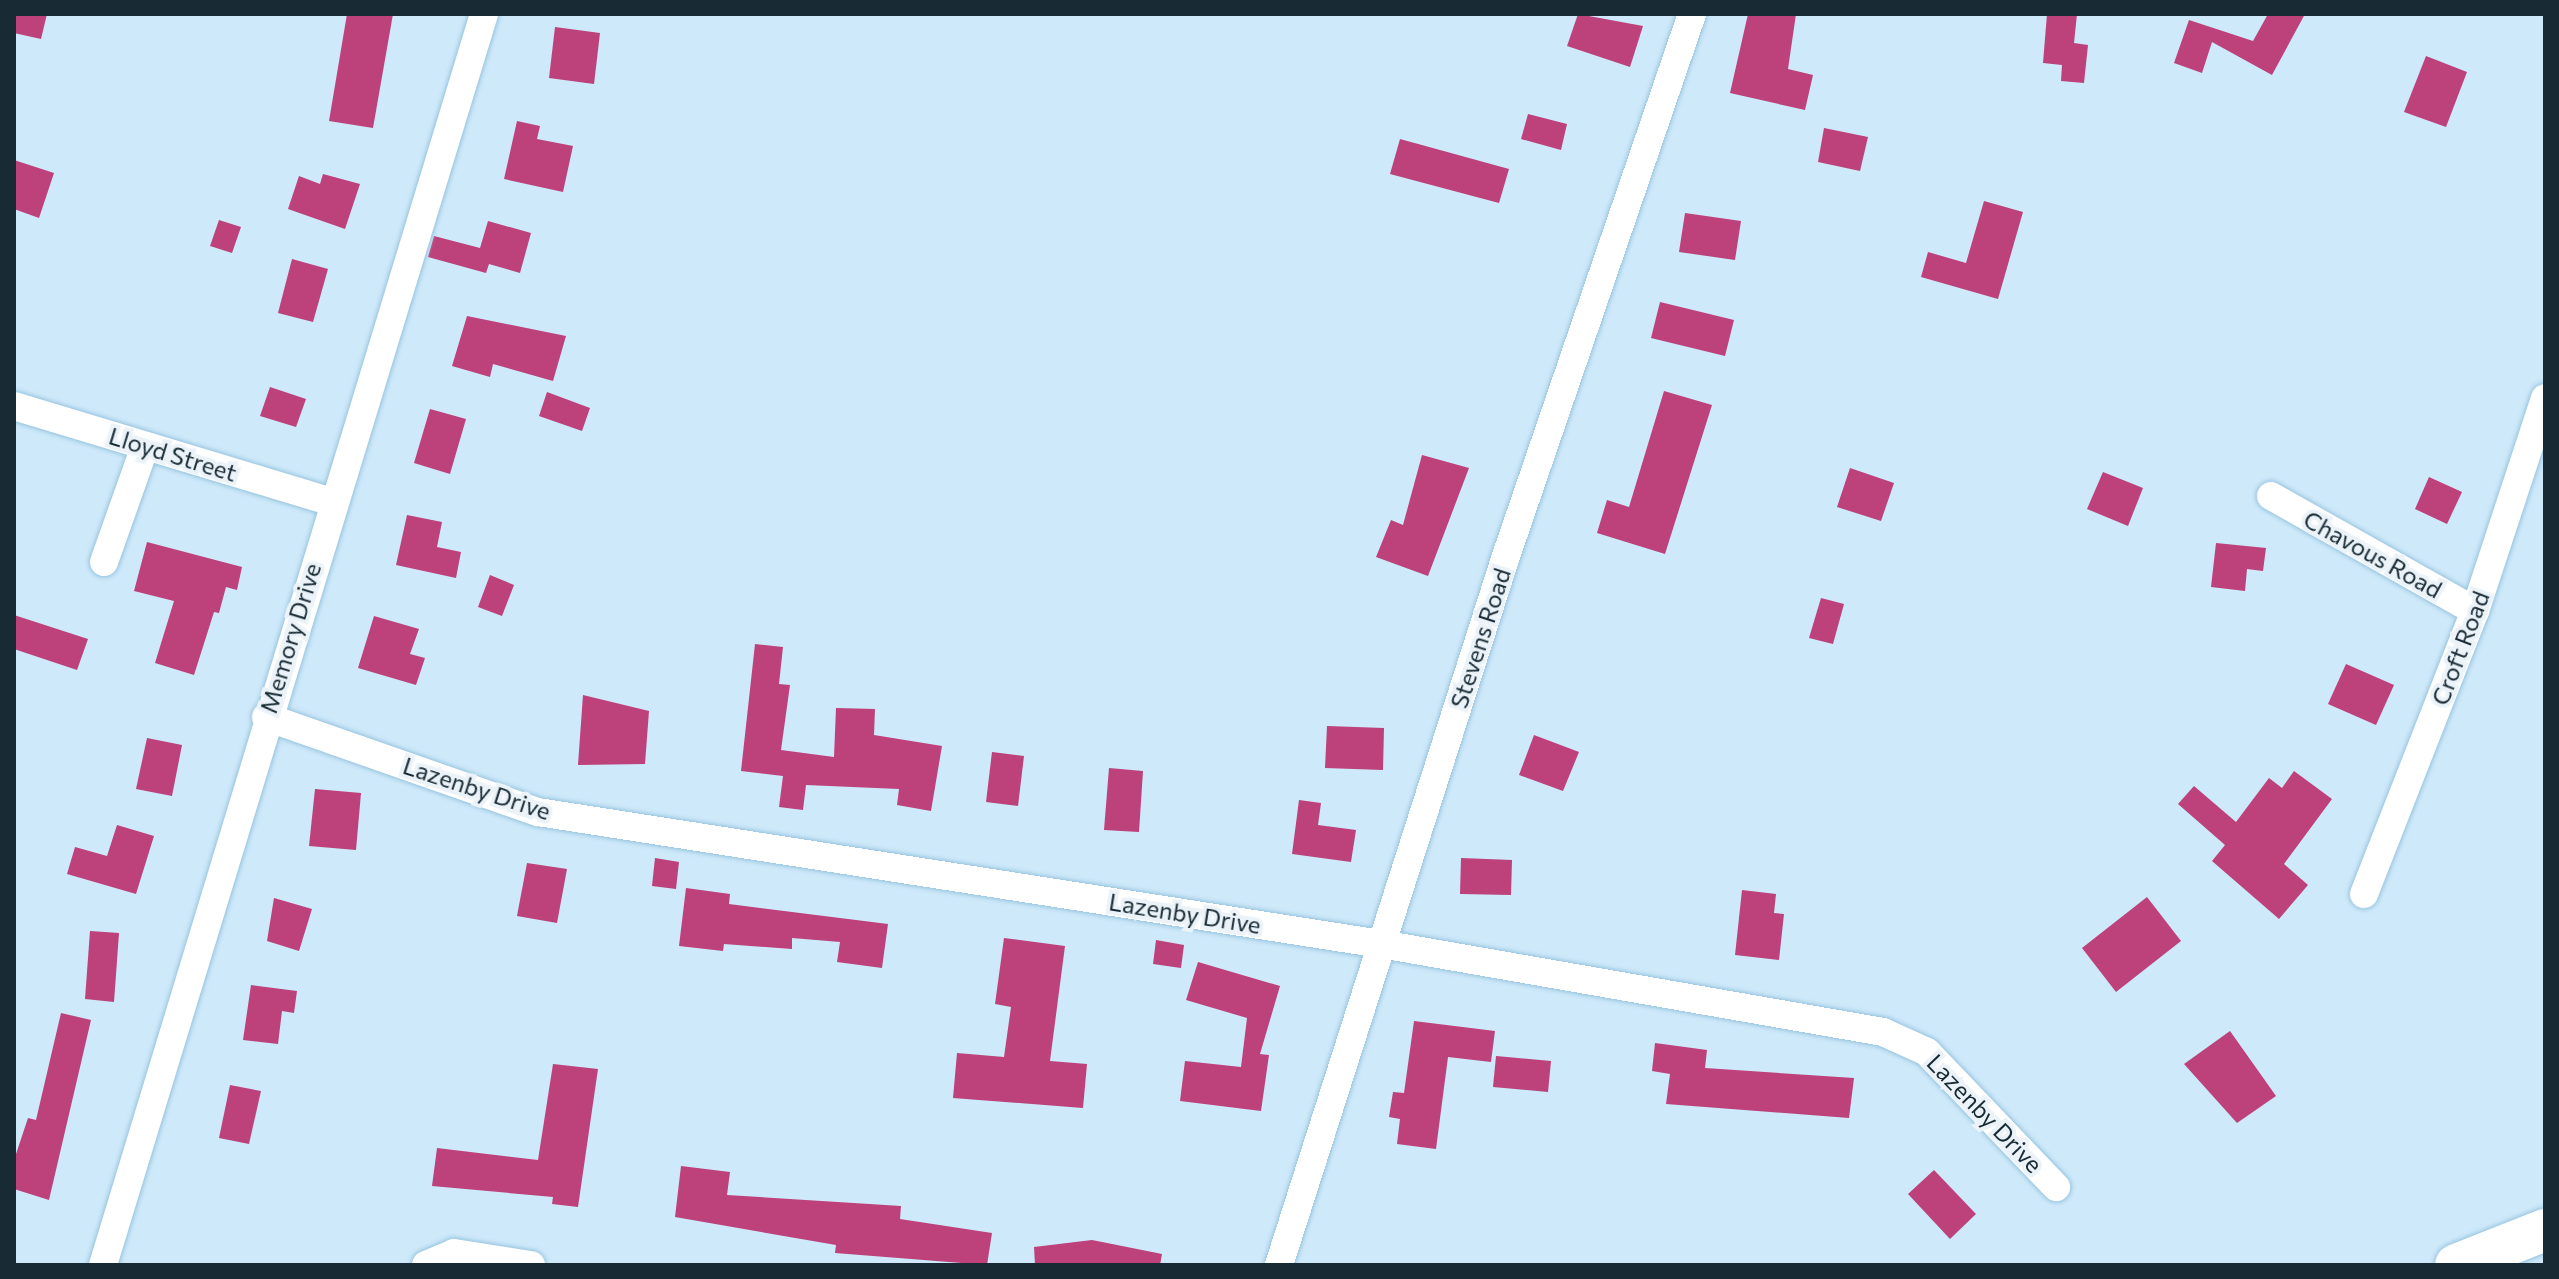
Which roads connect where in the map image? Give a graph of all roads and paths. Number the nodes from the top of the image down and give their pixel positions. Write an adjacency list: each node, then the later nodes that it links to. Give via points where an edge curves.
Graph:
1 (484, 14): 7 (street, Memory Drive)
2 (1692, 14): 12 (street, Stevens Road)
3 (2545, 398): 9 (street, Croft Road)
4 (14, 406): 5 (street, Lloyd Street)
5 (145, 446): 7 (street, Lloyd Street); 8 (street)
6 (2271, 496): 9 (street, Chavous Road)
7 (332, 502): 10 (street, Memory Drive)
8 (104, 562)
9 (2475, 611): 11 (street, Croft Road)
10 (266, 717): 12 (street, Lazenby Drive, via 538,812); 15 (street, Memory Drive)
11 (2364, 894)
12 (1381, 944): 13 (street, Lazenby Drive, via 1883,1032 1927,1052); 18 (street, Stevens Road)
13 (2056, 1187)
14 (2545, 1230): 19 (highway)
15 (103, 1265)
16 (426, 1265): 17 (street, via 454,1253)
17 (531, 1265)
18 (1279, 1265)
19 (2456, 1265)

